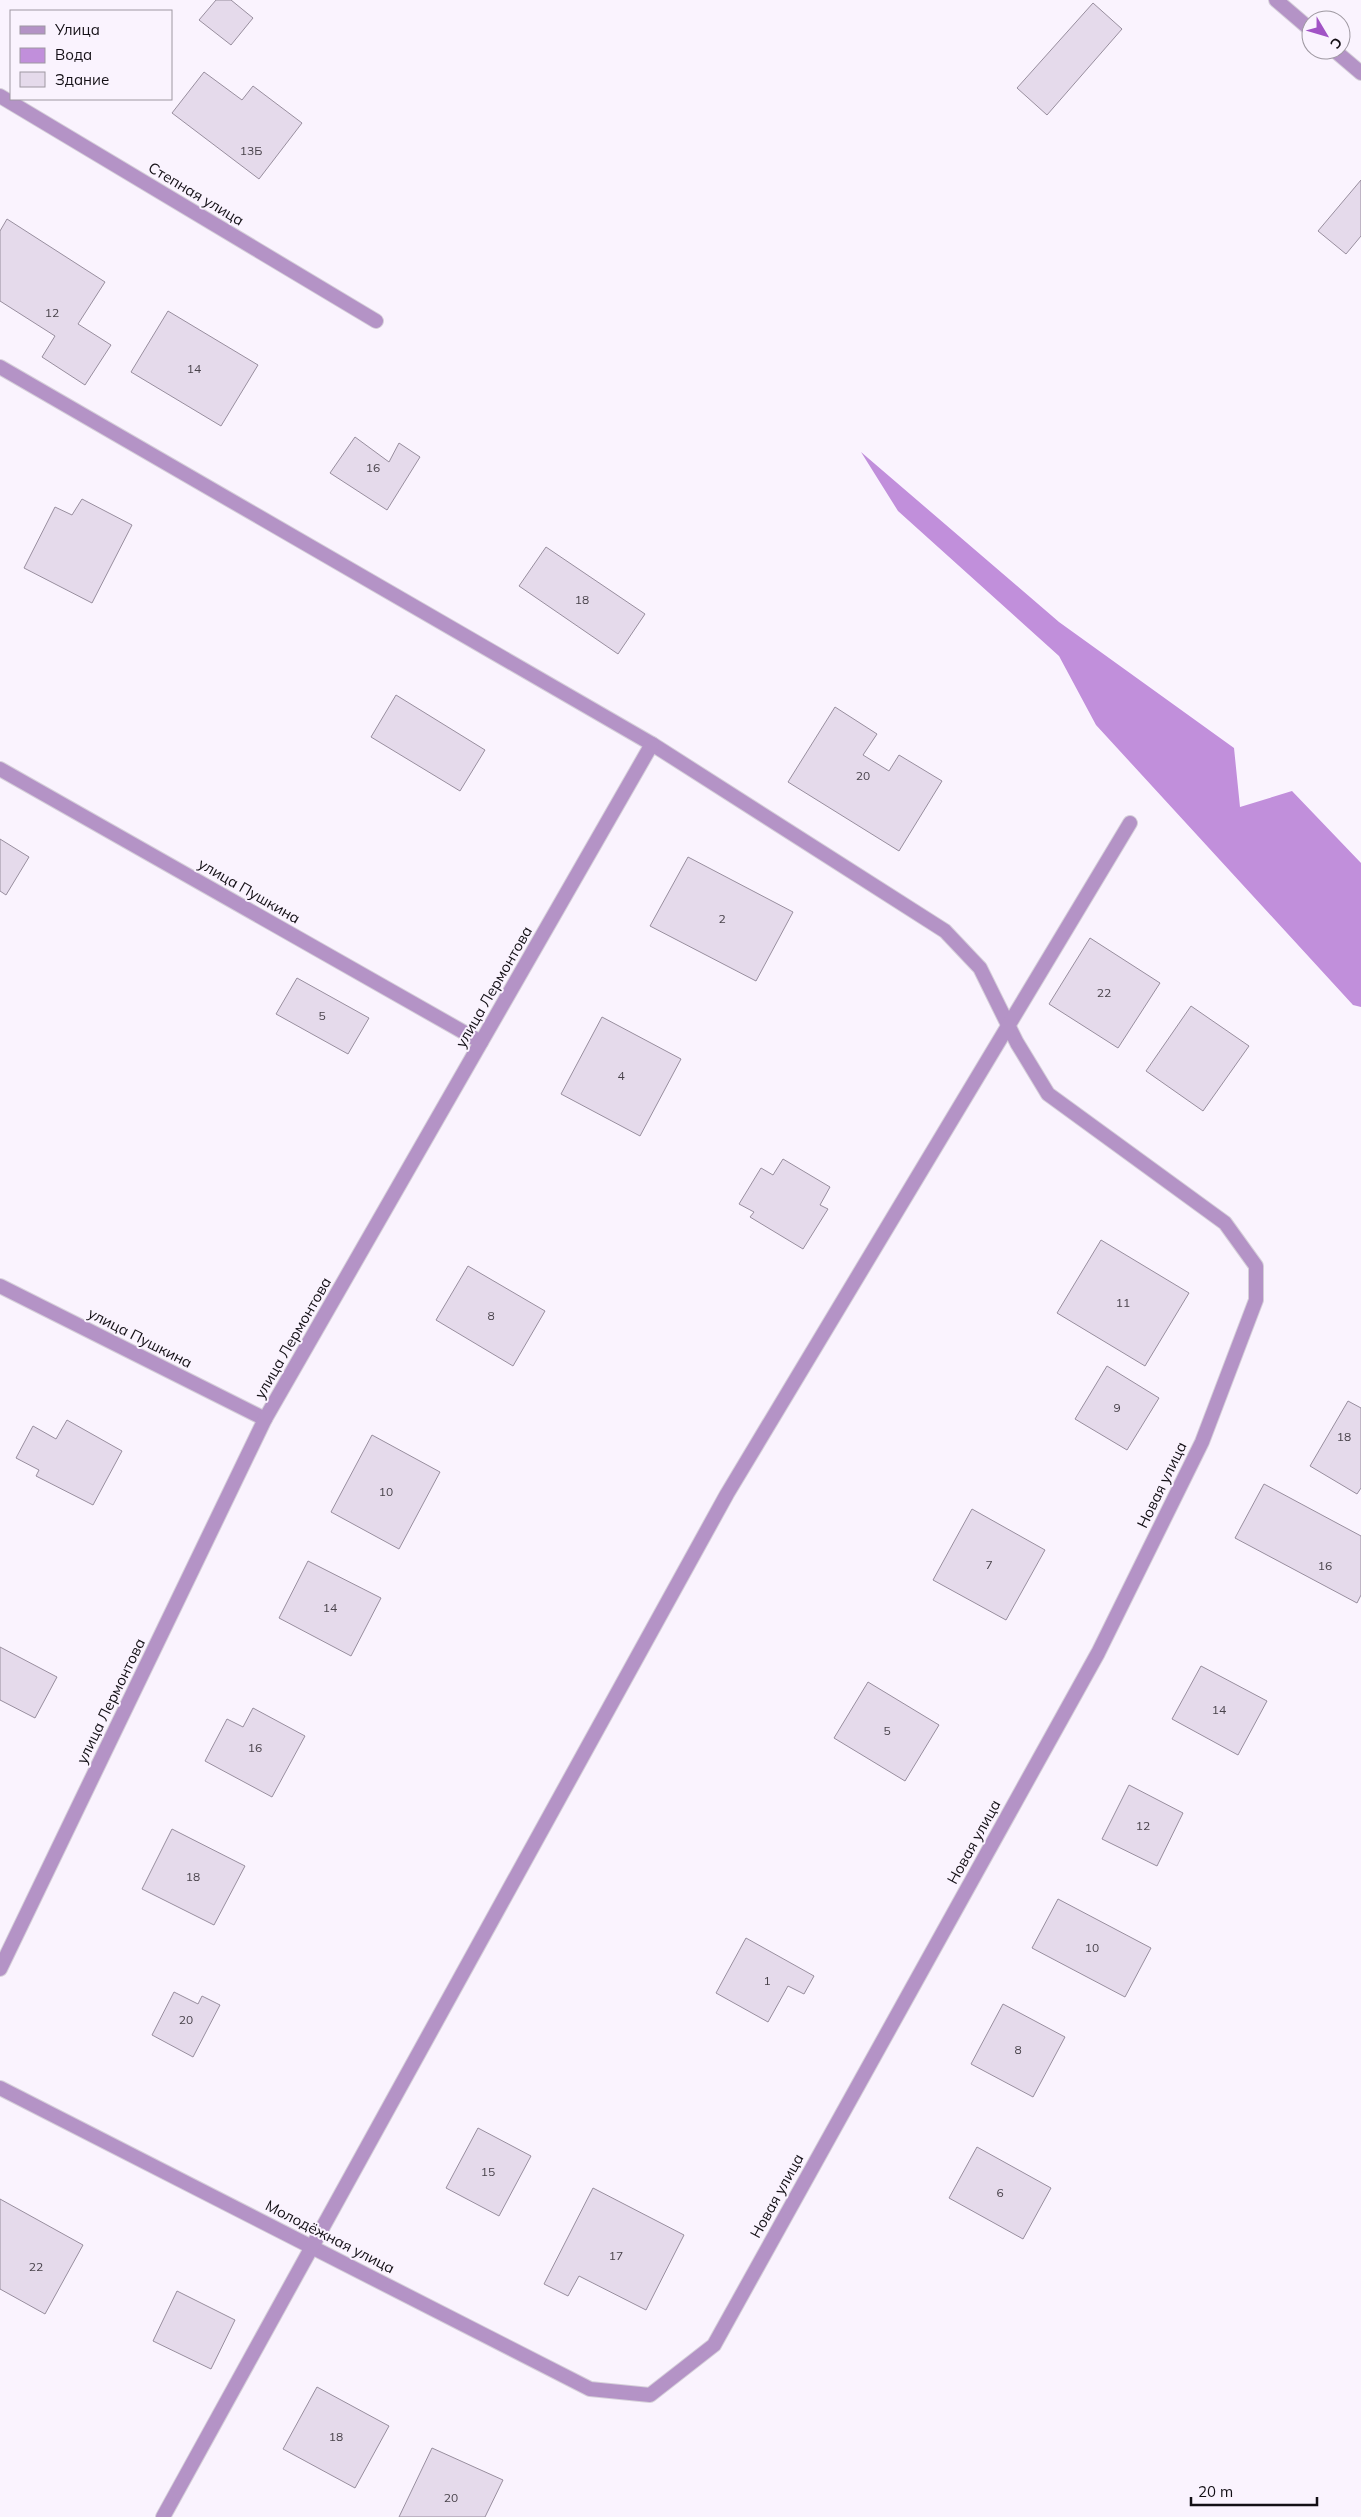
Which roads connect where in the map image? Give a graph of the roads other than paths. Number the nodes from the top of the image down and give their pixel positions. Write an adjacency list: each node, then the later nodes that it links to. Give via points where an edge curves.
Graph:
1 (1276, 0): 2 (street)
2 (1301, 21)
3 (1346, 60): 4 (street)
4 (1361, 73)
5 (0, 96): 6 (street, Степная улица)
6 (376, 321)
7 (0, 368): 8 (street)
8 (652, 744): 11 (street, via 945,931 980,968); 12 (street, улица Лермонтова)
9 (0, 769): 12 (street, улица Пушкина)
10 (1130, 822): 11 (street)
11 (1008, 1023): 17 (street, via 727,1494); 18 (street, Новая улица, via 1048,1094 1225,1223 1256,1266 1256,1300 1202,1442 1098,1653 714,2345)
12 (481, 1042): 14 (street, улица Лермонтова)
13 (0, 1286): 14 (street, улица Пушкина)
14 (265, 1419): 15 (street, улица Лермонтова)
15 (0, 1969)
16 (0, 2088): 17 (street, Молодёжная улица)
17 (313, 2247): 18 (street, Молодёжная улица, via 590,2390); 19 (street)
18 (650, 2395)
19 (163, 2517)

